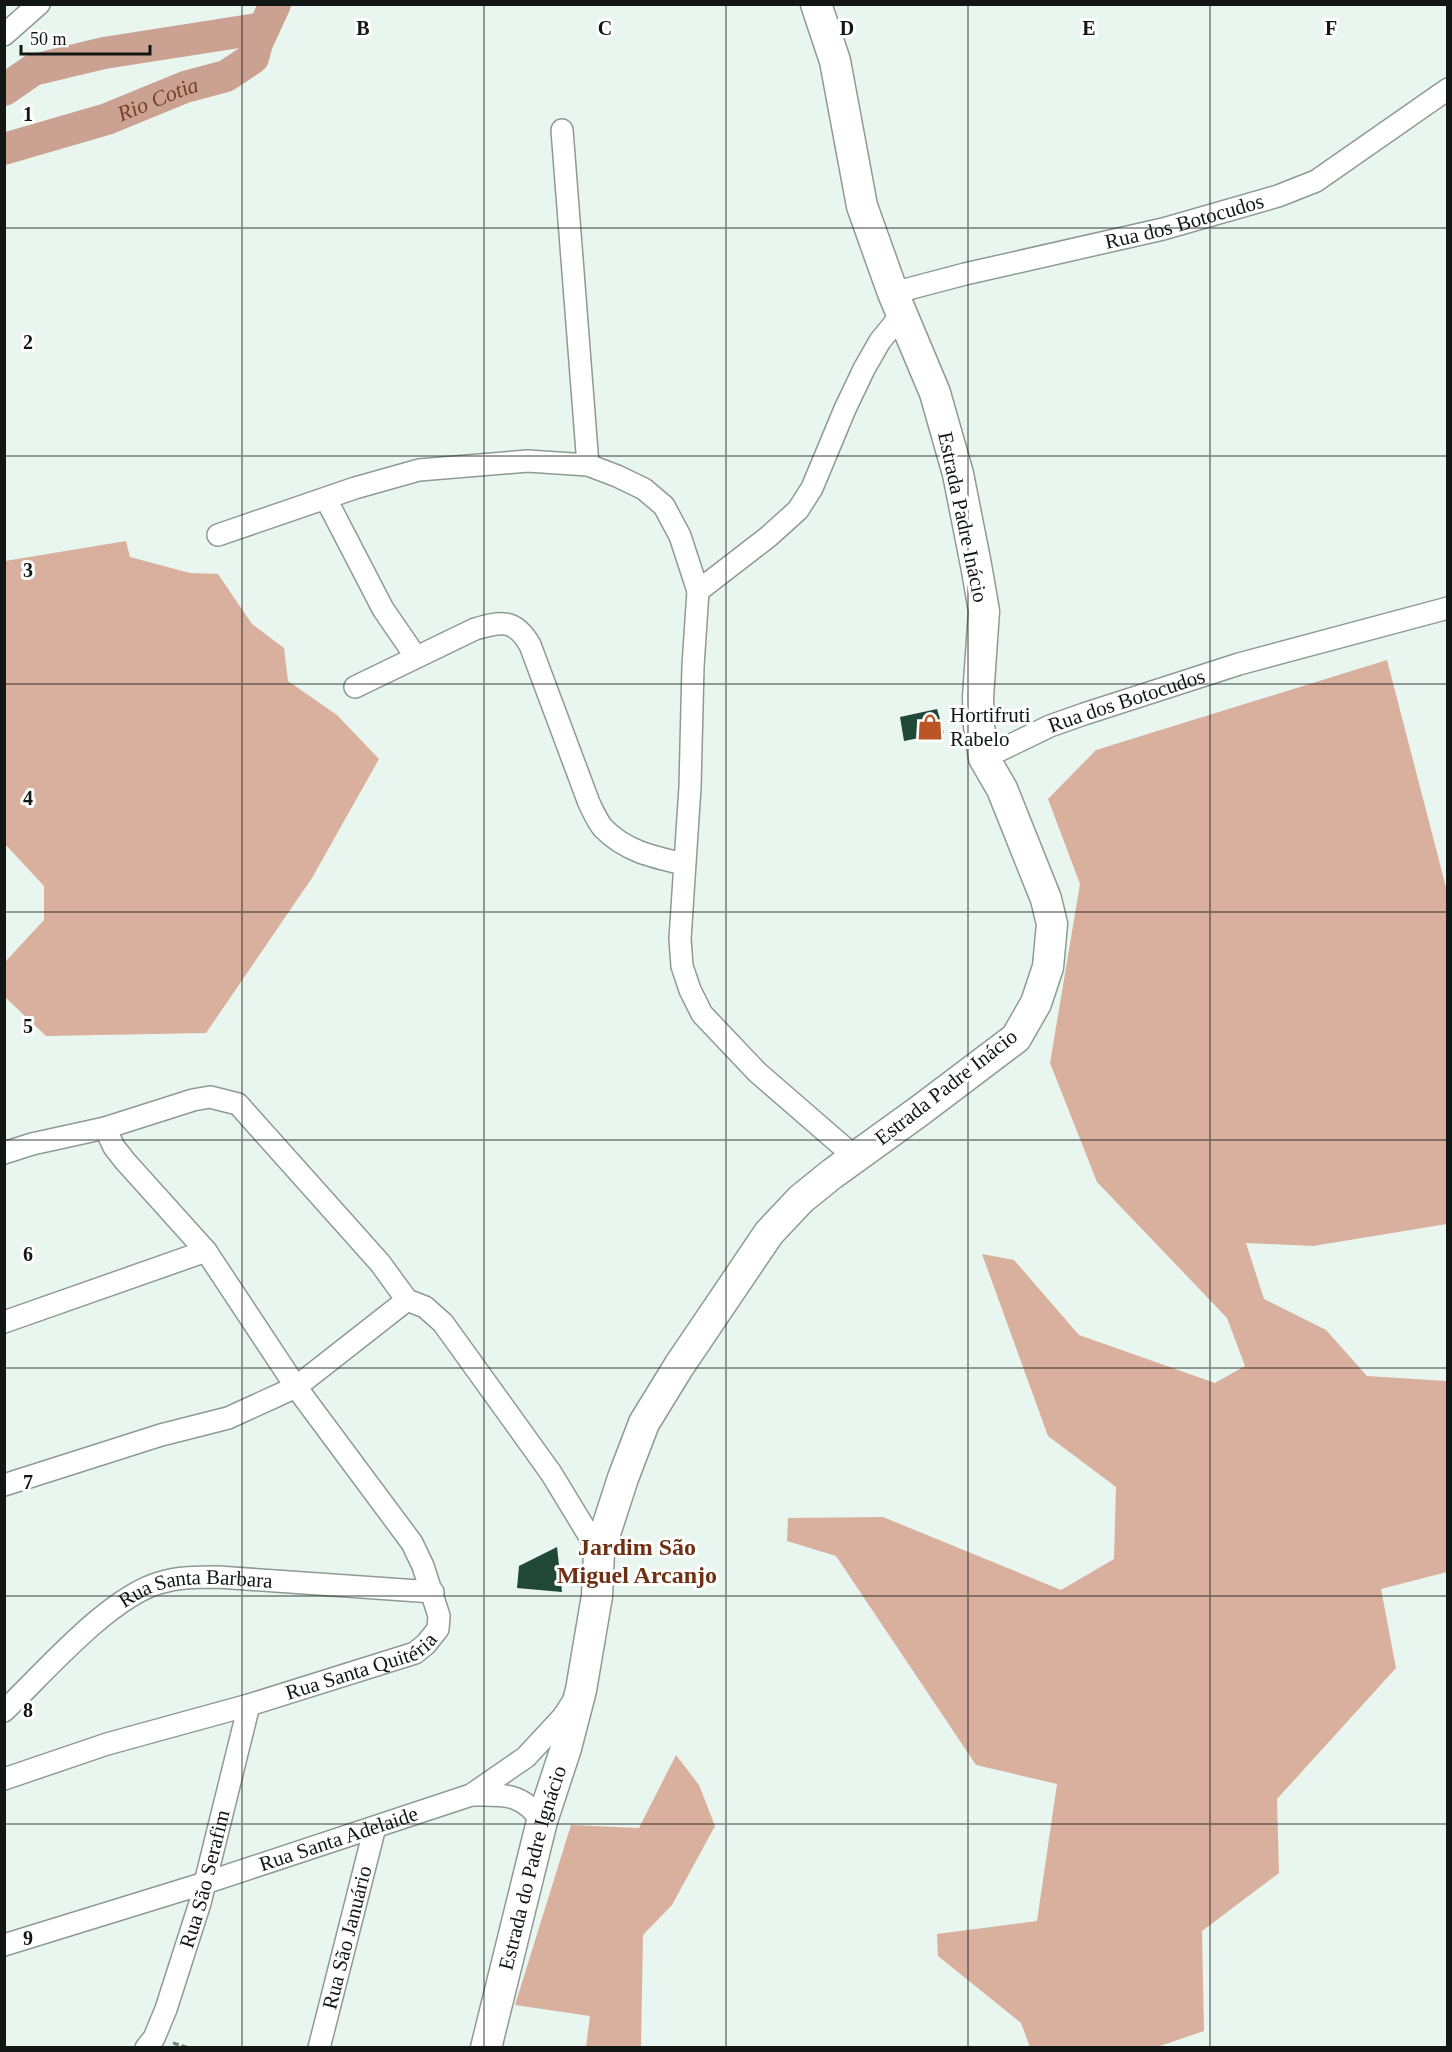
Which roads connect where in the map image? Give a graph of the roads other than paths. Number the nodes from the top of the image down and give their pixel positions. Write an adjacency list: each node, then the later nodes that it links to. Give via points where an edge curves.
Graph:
1 (39, 4): 3 (street)
2 (816, 4): 6 (street, Estrada Padre Inácio, via 835,61 861,206)
3 (4, 35)
4 (1448, 89): 6 (street, Rua dos Botocudos, via 1316,182 1163,229 965,274)
5 (562, 130): 7 (street)
6 (897, 303): 10 (street, via 812,488 798,510); 14 (street, Estrada Padre Inácio, via 935,393 958,474 976,564 984,611 978,697)
7 (588, 465): 8 (street, via 528,461 419,470); 10 (street, via 644,489 664,506 680,536)
8 (326, 499): 9 (street); 12 (street, via 383,609)
9 (218, 534)
10 (698, 591): 15 (street)
11 (1448, 608): 14 (street, Rua dos Botocudos, via 1239,664 1084,714)
12 (416, 657): 13 (street); 15 (street, via 490,625 509,624 522,631 589,803 602,826 623,845)
13 (355, 687)
14 (984, 758): 18 (street, Estrada Padre Inácio, via 1002,789 1046,898 1052,924 1048,967 1036,1003 1016,1038)
15 (684, 864): 18 (street, via 682,966 702,1014 757,1072)
16 (105, 1128): 17 (street); 19 (street, Rua Santa Quitéria, via 125,1161); 20 (street, via 193,1100 210,1097 238,1104 380,1263)
17 (4, 1152)
18 (855, 1156): 24 (street, Estrada Padre Inácio, via 801,1199 769,1233 679,1366 644,1423)
19 (206, 1251): 21 (street); 22 (street, Rua Santa Quitéria)
20 (407, 1300): 22 (street); 24 (street, via 425,1307 443,1323 551,1473)
21 (4, 1322)
22 (296, 1387): 23 (street, via 228,1418); 25 (street, Rua Santa Quitéria, via 412,1543)
23 (4, 1485)
24 (599, 1552): 26 (street, Estrada Padre Inácio, via 597,1596)
25 (433, 1592): 27 (street, Rua Santa Quitéria, via 440,1616 438,1629 415,1653); 28 (street, Rua Santa Barbara, via 218,1577 158,1583 106,1613)
26 (581, 1690): 30 (street, Rua Santa Adelaide, via 563,1717 526,1757); 31 (street, Estrada do Padre Ignácio)
27 (249, 1705): 29 (street, Rua Santa Quitéria, via 107,1744); 33 (street, Rua São Serafim)
28 (4, 1711)
29 (4, 1779)
30 (471, 1795): 31 (street, Rua Santa Adelaide, via 509,1796 533,1808); 32 (street, Rua Santa Adelaide)
31 (542, 1821): 37 (street, Estrada do Padre Ignácio)
32 (375, 1827): 33 (street, Rua Santa Adelaide); 36 (street, Rua São Januário)
33 (205, 1883): 34 (street, Rua Santa Adelaide); 35 (street, Rua São Serafim, via 166,2009)
34 (4, 1945)
35 (146, 2048)
36 (319, 2048)
37 (486, 2048)

